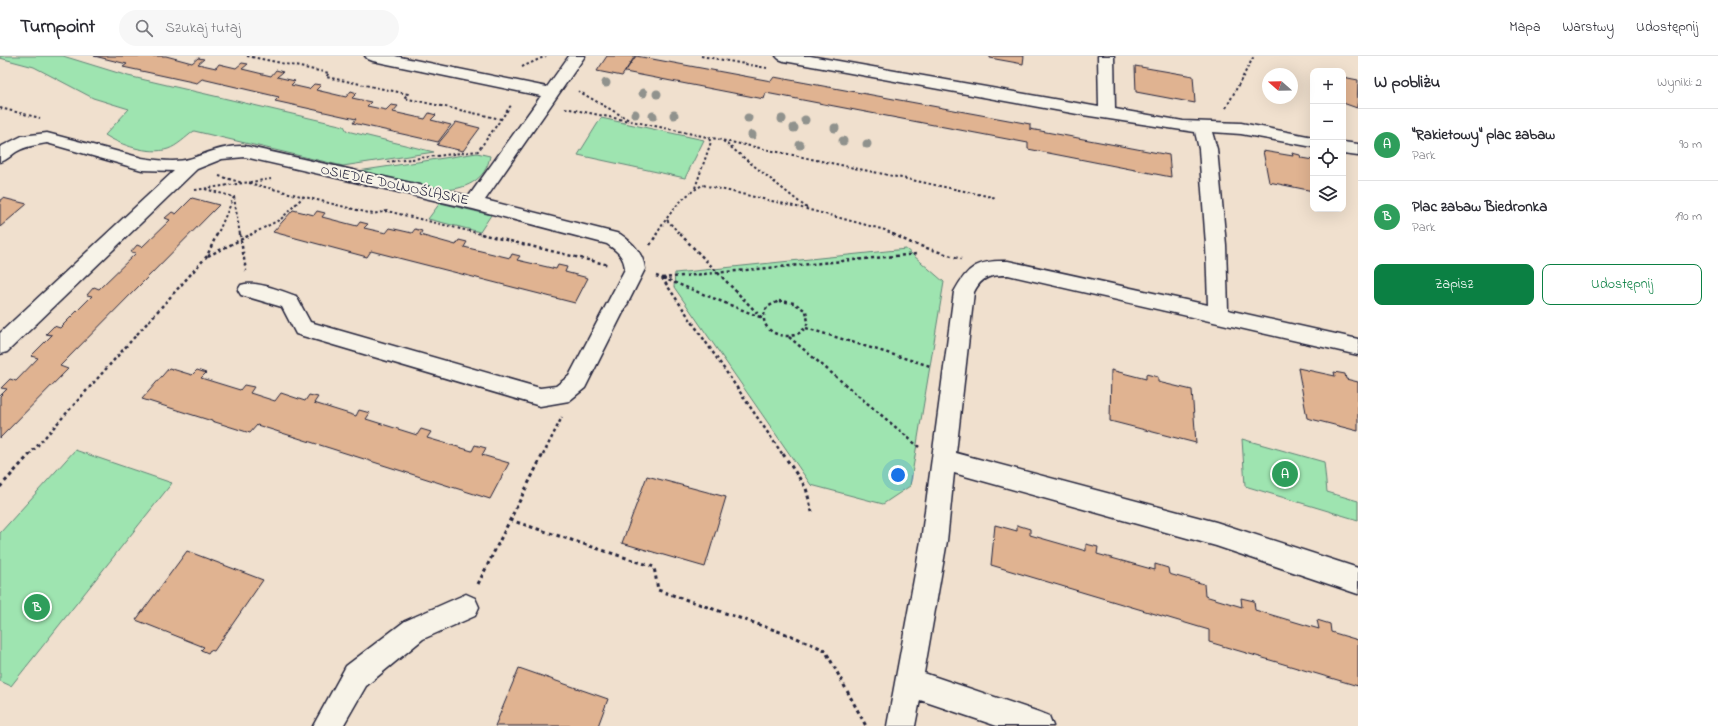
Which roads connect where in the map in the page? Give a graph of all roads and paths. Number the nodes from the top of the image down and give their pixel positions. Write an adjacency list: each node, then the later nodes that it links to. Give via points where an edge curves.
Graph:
1 (247, 56): 11 (path, via 408,94 404,98)
2 (373, 56): 9 (street)
3 (546, 56): 8 (path)
4 (577, 56): 9 (street, OSIEDLE DOLNOŚLĄSKIE)
5 (784, 56): 10 (street, via 1083,110)
6 (1106, 56): 10 (street)
7 (1254, 56): 13 (path)
8 (520, 67)
9 (561, 87): 12 (path); 12 (path, via 561,107); 27 (street, OSIEDLE DOLNOŚLĄSKIE)
10 (1107, 112): 13 (street)
11 (500, 119)
12 (631, 121): 14 (path)
13 (1209, 127): 16 (street, via 1234,128); 38 (street, via 1208,149 1216,245)
14 (708, 137): 15 (path); 22 (path, via 711,142)
15 (721, 140): 26 (path); 28 (path)
16 (1310, 141)
17 (1346, 148): 18 (street)
18 (1358, 150)
19 (0, 156): 20 (street, OSIEDLE DOLNOŚLĄSKIE, via 28,140 46,138 142,164)
20 (191, 165): 27 (street, OSIEDLE DOLNOŚLĄSKIE, via 212,155 241,150); 42 (street, OSIEDLE DOLNOŚLĄSKIE)
21 (249, 182): 24 (path)
22 (695, 188): 28 (path, via 703,186); 29 (path, via 677,201)
23 (205, 189): 25 (path)
24 (303, 196): 30 (path, via 281,219); 34 (path, via 373,214 387,211 623,269)
25 (234, 197): 30 (path); 32 (path)
26 (997, 198)
27 (473, 203): 34 (street, via 613,239 627,248 635,261)
28 (810, 210): 33 (path, via 885,230 911,243)
29 (666, 220): 34 (path); 35 (path)
30 (241, 240): 32 (path); 37 (path)
31 (917, 254): 35 (path)
32 (207, 256): 48 (path)
33 (986, 267): 38 (street, via 1008,268); 47 (street, via 971,278 964,292)
34 (635, 269): 36 (path); 45 (street, via 577,382)
35 (718, 273): 36 (path); 39 (path)
36 (662, 278): 39 (path); 49 (path, via 806,488)
37 (248, 290): 45 (street, via 289,301 303,328 540,398)
38 (1218, 315): 43 (street)
39 (762, 318): 40 (path, via 763,312 772,303 794,303 806,311); 41 (path, via 774,334)
40 (806, 328): 41 (path, via 796,336); 44 (path)
41 (789, 337): 46 (path)
42 (0, 346)
43 (1358, 347)
44 (932, 367)
45 (561, 395): 50 (path, via 564,413)
46 (921, 449)
47 (944, 460): 51 (street, via 1216,534); 53 (street, via 934,541)
48 (0, 486)
49 (812, 512)
50 (510, 520): 52 (path); 55 (path, via 654,567 658,590 826,650)
51 (1358, 581)
52 (466, 607): 54 (street, via 414,630 356,676)
53 (908, 682): 56 (street); 57 (street)
54 (327, 726)
55 (866, 726)
56 (901, 726)
57 (1039, 726)

